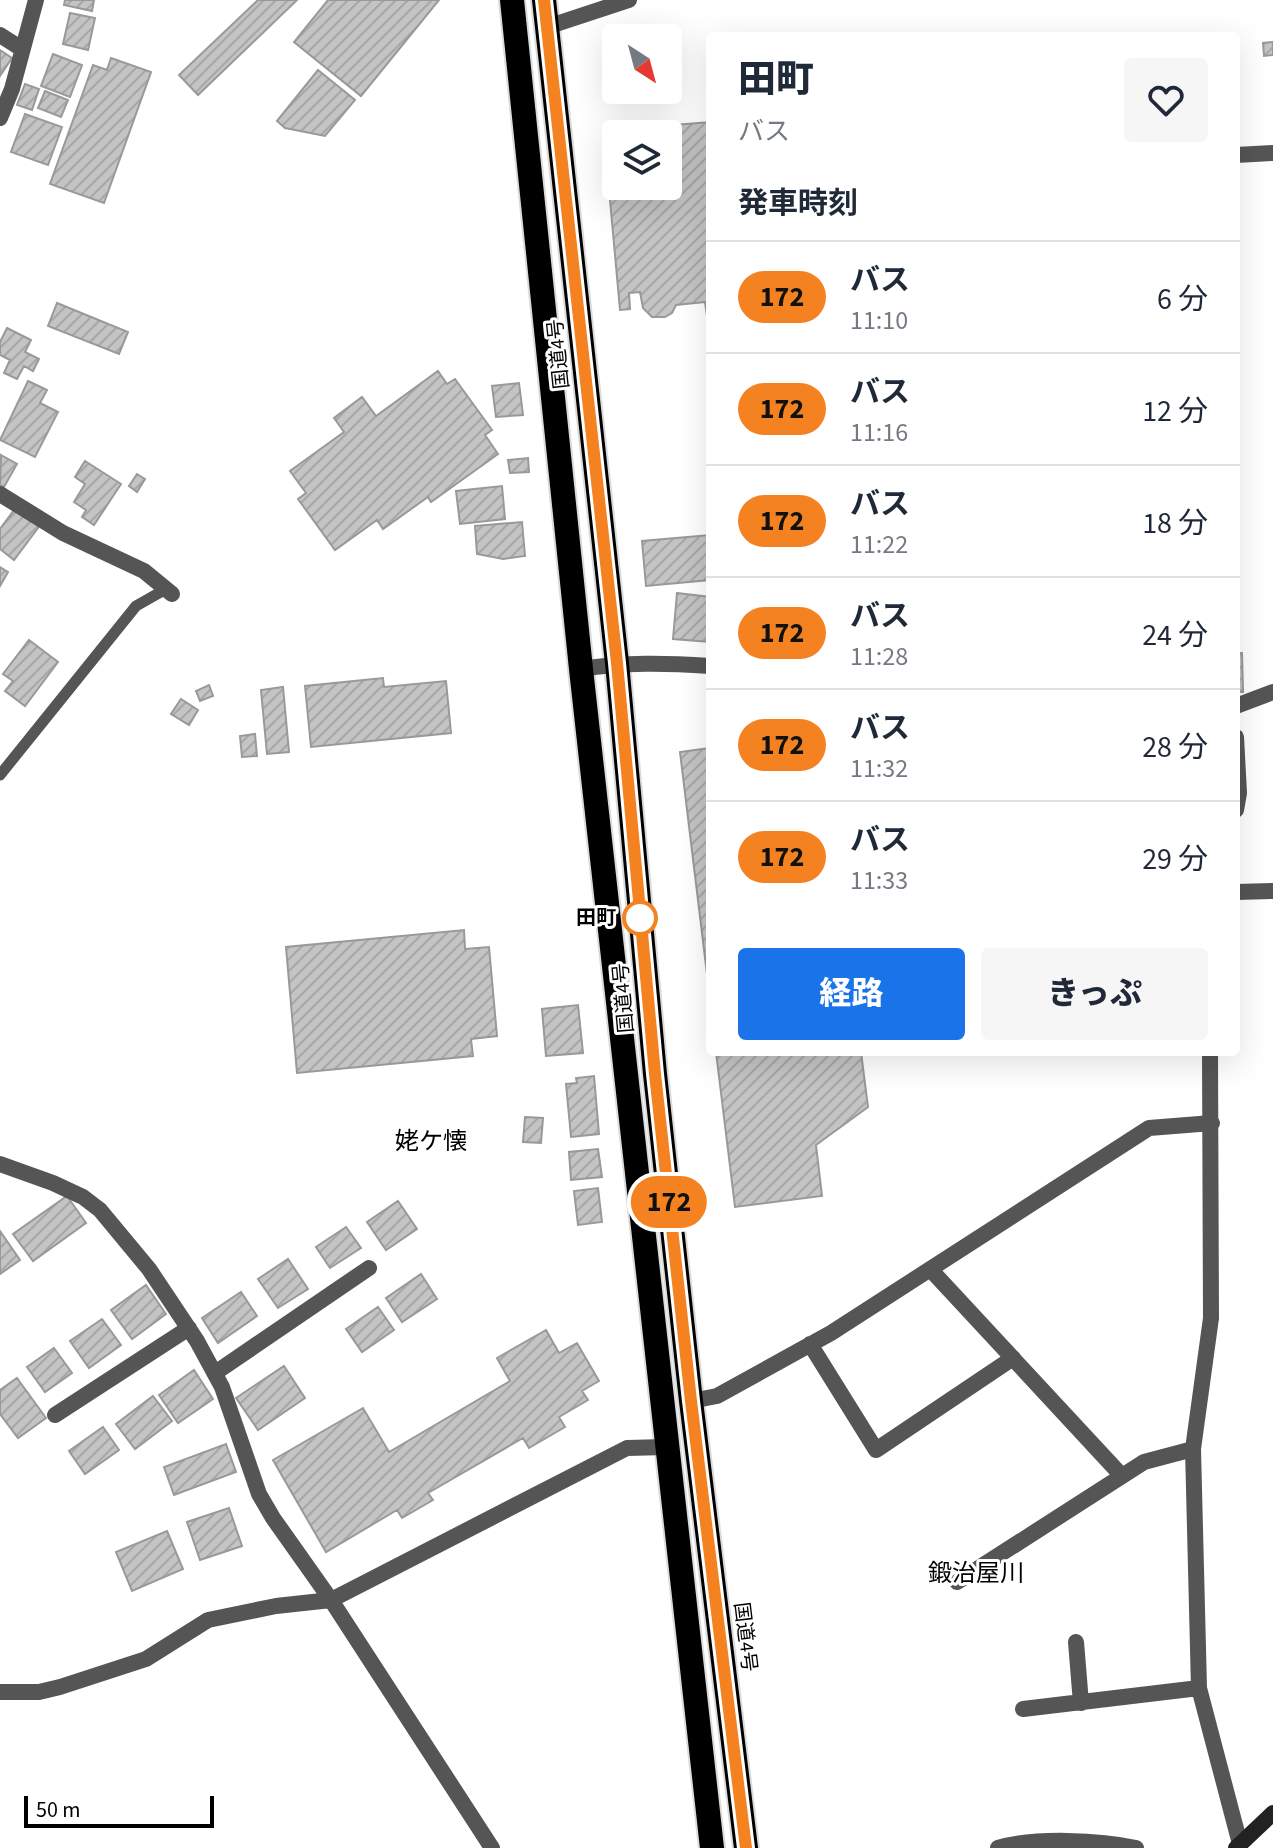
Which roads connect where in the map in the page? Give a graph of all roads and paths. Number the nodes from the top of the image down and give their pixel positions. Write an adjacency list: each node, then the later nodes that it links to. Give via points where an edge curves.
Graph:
1 (36, 0): 7 (street)
2 (512, 0): 15 (highway, 国道4号)
3 (544, 0): 5 (highway, 国道4号)
4 (629, 0): 5 (street)
5 (547, 27): 13 (highway, 国道4号)
6 (0, 35): 7 (street)
7 (22, 49): 8 (street)
8 (0, 118)
9 (1273, 153): 10 (street)
10 (1240, 155)
11 (0, 494): 12 (street, via 63,533 144,571)
12 (169, 592): 18 (lane, via 136,606)
13 (617, 663): 14 (street); 15 (street); 30 (highway, 国道4号)
14 (706, 666)
15 (581, 669): 32 (highway, 国道4号)
16 (1273, 692): 17 (street)
17 (1240, 704)
18 (0, 775)
19 (1273, 891): 20 (street)
20 (1240, 892)
21 (1210, 1056): 22 (street)
22 (1212, 1123): 25 (street, via 1149,1128); 33 (street, via 1211,1318)
23 (0, 1164): 26 (street, via 63,1187 100,1210)
24 (369, 1268): 29 (street)
25 (931, 1270): 27 (street); 28 (street)
26 (189, 1328): 29 (street); 31 (street)
27 (810, 1344): 28 (street, via 876,1450); 30 (street, via 717,1396)
28 (1013, 1358): 34 (street)
29 (215, 1373): 36 (street, via 259,1494)
30 (691, 1401): 46 (highway, 国道4号)
31 (55, 1415)
32 (666, 1447): 36 (street, via 627,1448); 45 (highway, 国道4号)
33 (1193, 1449): 34 (street, via 1144,1462); 38 (street)
34 (1122, 1476): 35 (street)
35 (957, 1582)
36 (331, 1600): 39 (street, via 208,1620 146,1659 39,1692); 44 (street)
37 (1076, 1642): 40 (street)
38 (1199, 1688): 40 (street); 43 (street)
39 (0, 1692)
40 (1081, 1703): 41 (street)
41 (1023, 1709)
42 (1273, 1813): 43 (main road)
43 (1238, 1846)
44 (492, 1848)
45 (712, 1848)
46 (746, 1848)
47 (998, 1848): 48 (street, via 1059,1841)
48 (1136, 1848)

